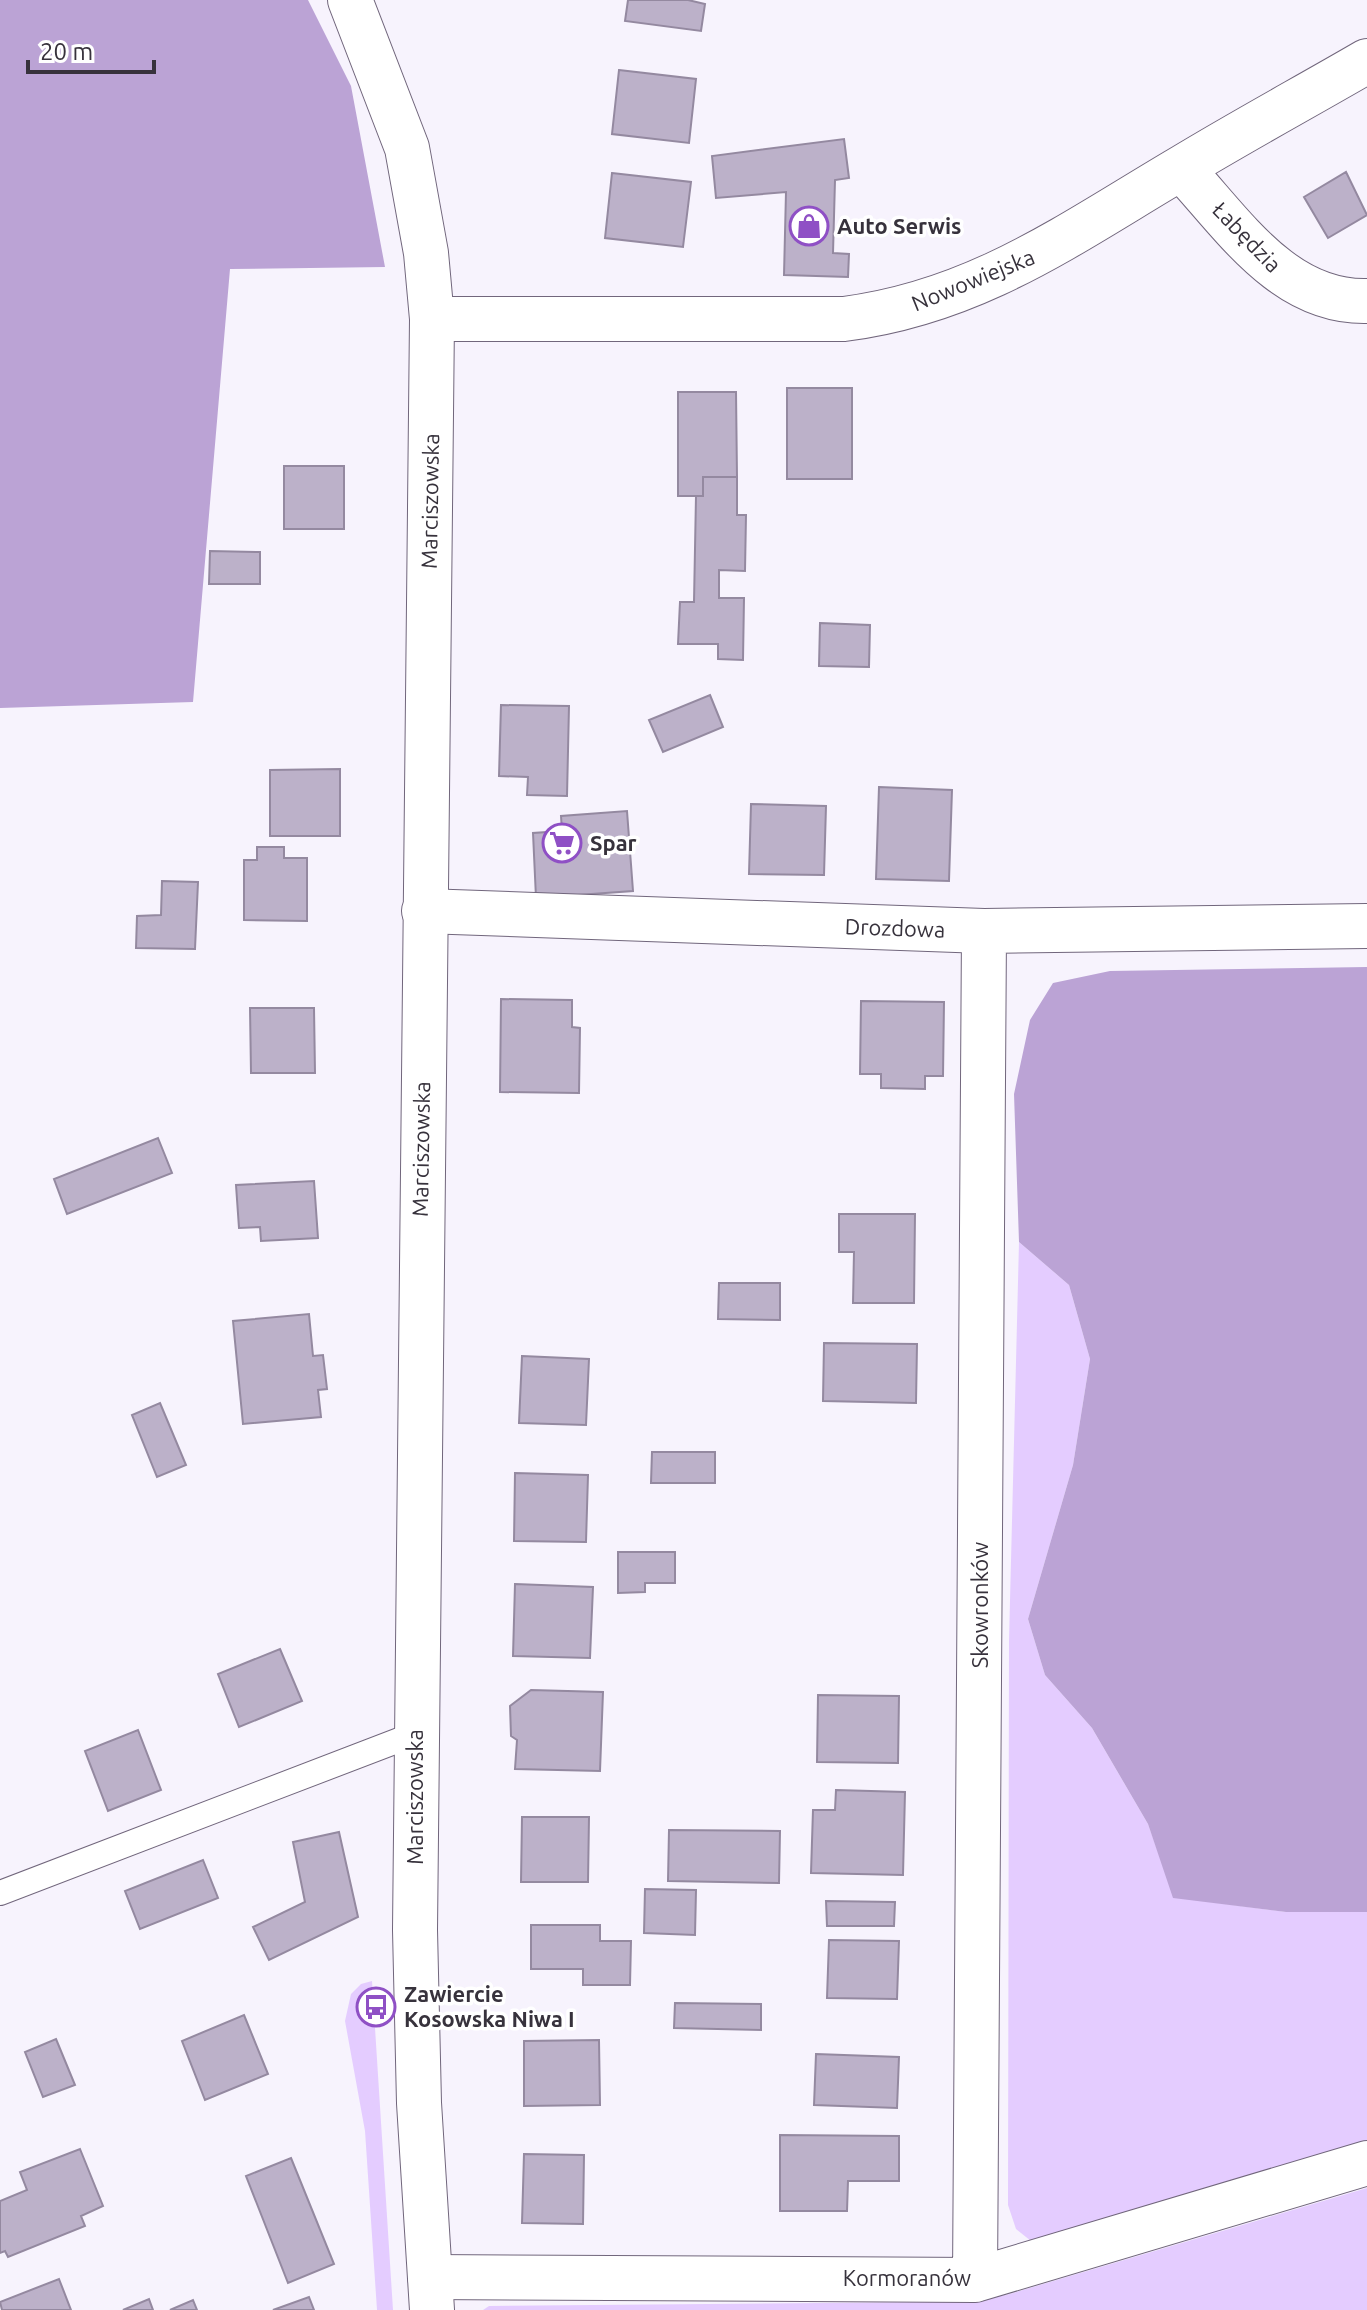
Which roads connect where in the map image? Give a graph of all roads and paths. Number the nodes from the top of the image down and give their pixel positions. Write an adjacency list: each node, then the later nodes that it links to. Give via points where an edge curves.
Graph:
1 (350, 0): 5 (street, Marciszowska, via 407,148)
2 (1367, 61): 3 (street, Nowowiejska)
3 (1181, 168): 4 (street, Łabędzia, via 1275,270 1310,292); 5 (street, Nowowiejska, via 1033,259 938,299 889,313 844,319)
4 (1367, 301)
5 (432, 319): 6 (street, Marciszowska)
6 (424, 911): 8 (street, Drozdowa); 9 (street, Marciszowska)
7 (1367, 926): 8 (street, Drozdowa)
8 (984, 931): 12 (street, Skowronków)
9 (415, 1734): 10 (lane); 13 (street, Marciszowska, via 419,2103)
10 (0, 1893)
11 (1367, 2163): 12 (street, Kormoranów)
12 (975, 2280): 13 (street, Kormoranów)
13 (431, 2293)

